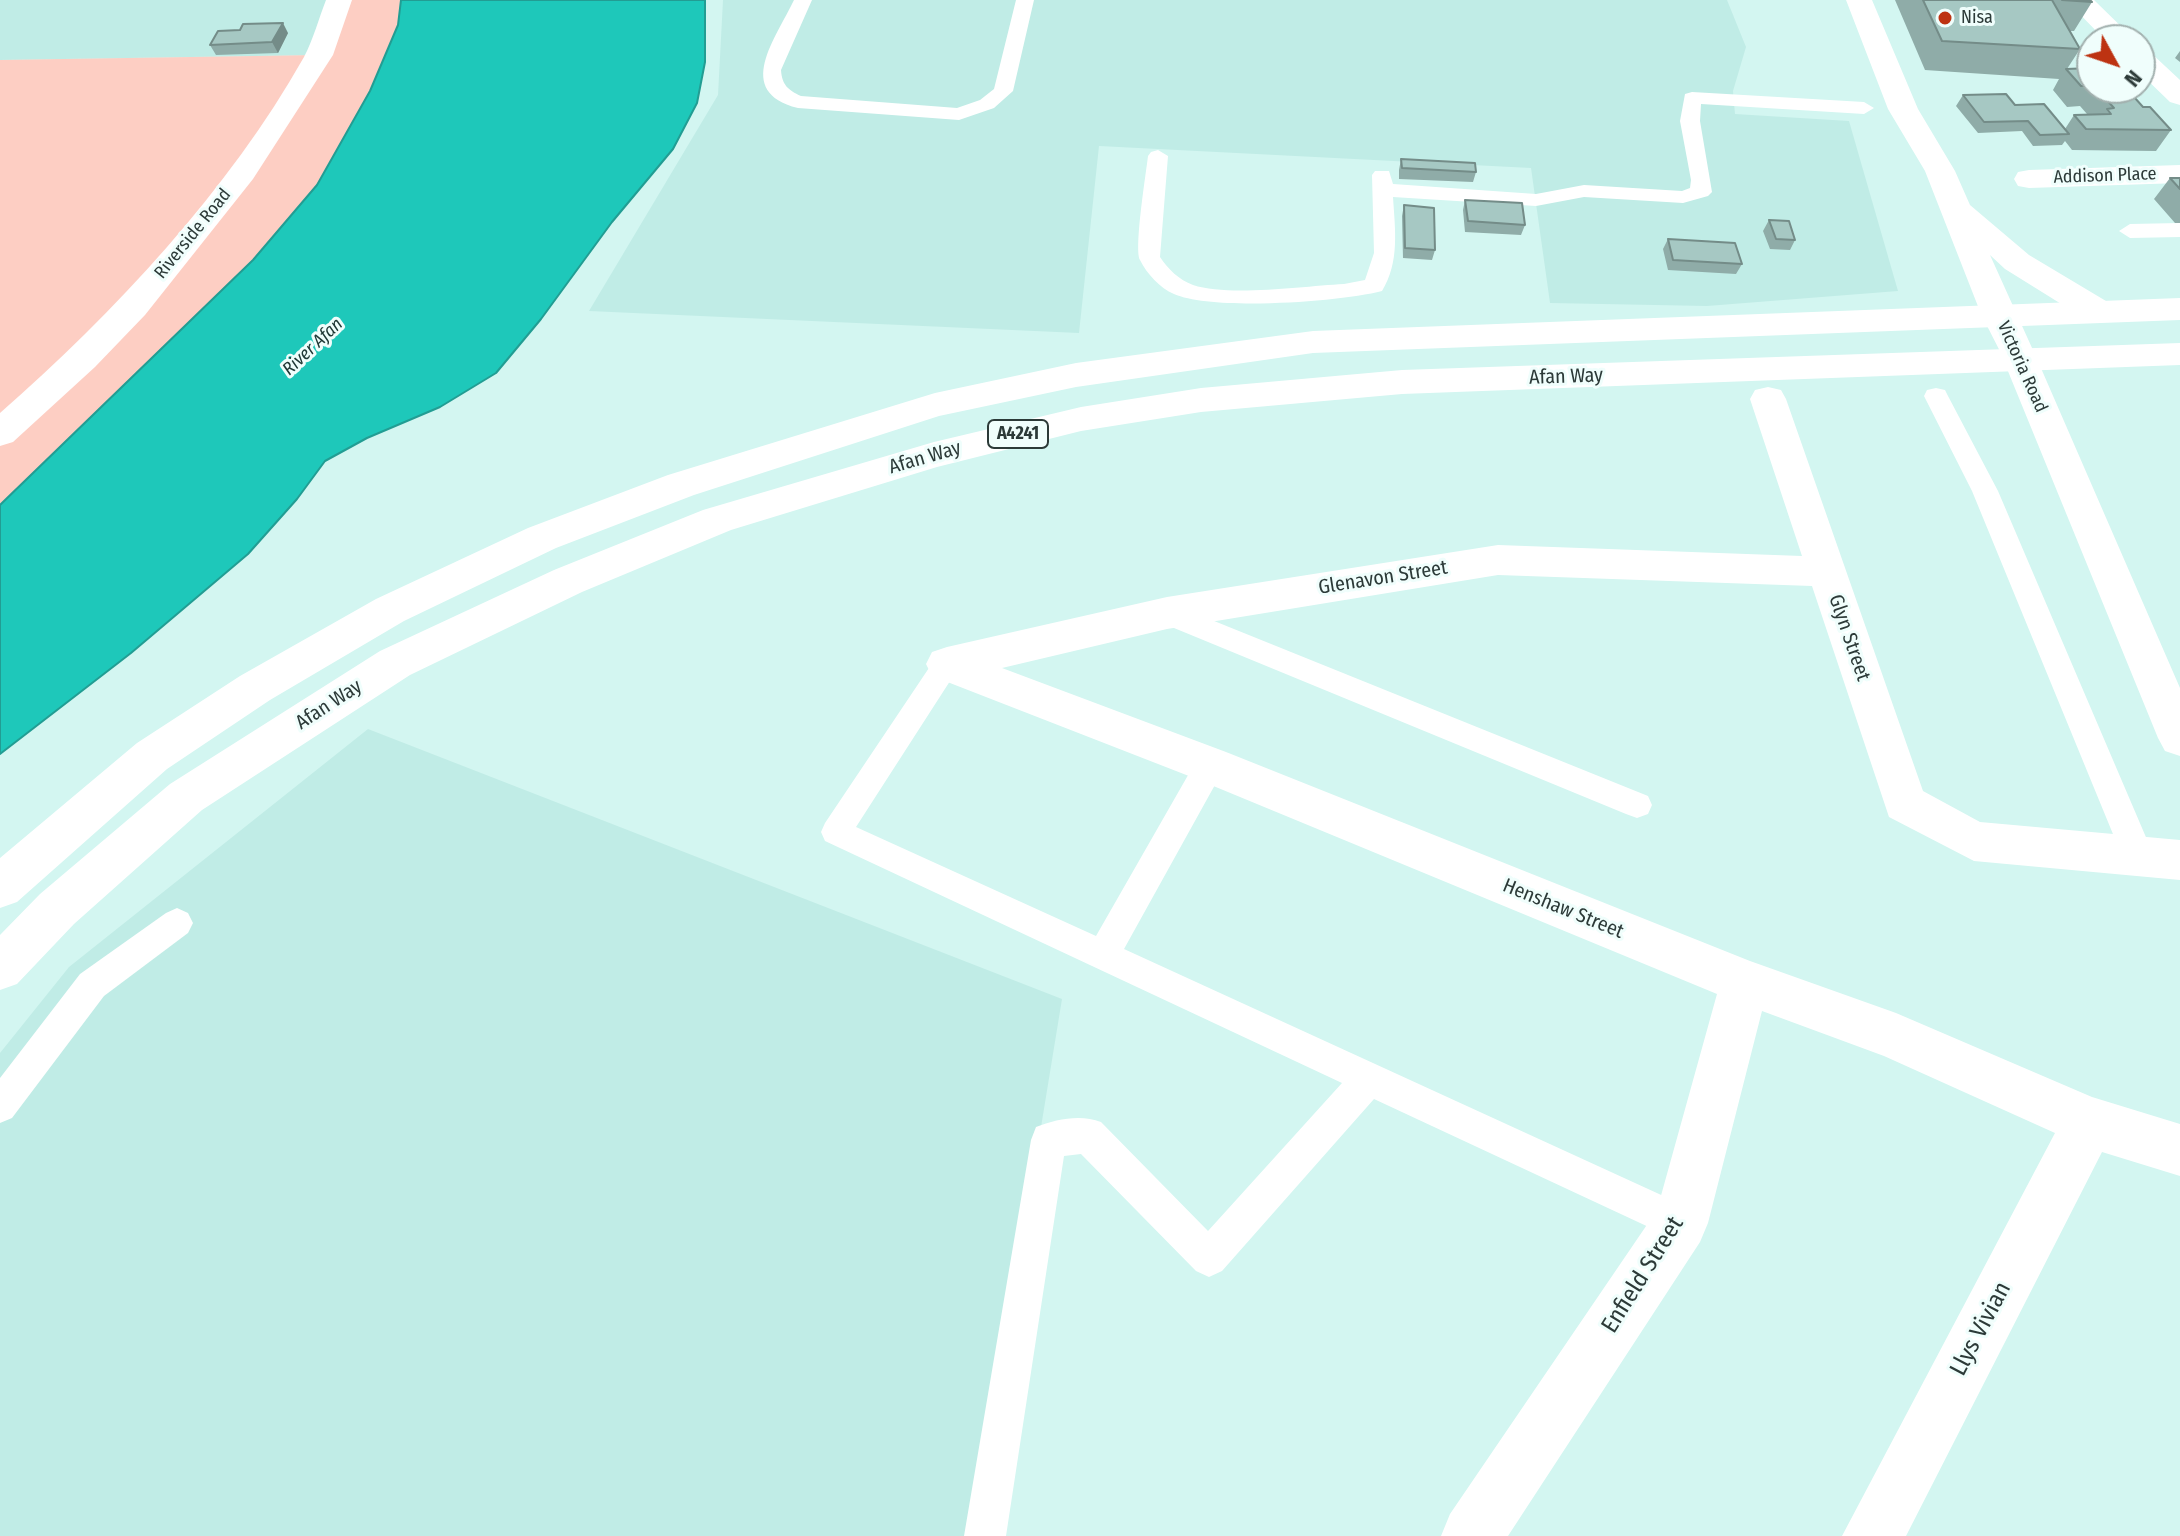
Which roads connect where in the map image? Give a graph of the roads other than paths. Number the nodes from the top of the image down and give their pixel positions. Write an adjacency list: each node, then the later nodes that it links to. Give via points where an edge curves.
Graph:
1 (339, 0): 23 (street, Riverside Road, via 319,55 242,173 133,307)
2 (803, 0): 3 (lane, via 771,70 777,91 798,102 959,114 987,104 1003,91)
3 (1025, 0)
4 (1859, 0): 13 (street, Victoria Road, via 1903,109)
5 (2079, 0): 6 (street)
6 (2104, 24)
7 (2156, 73): 8 (street)
8 (2180, 96)
9 (1864, 108): 10 (lane, via 1692,98 1687,112 1702,174 1701,192 1683,197 1584,191 1536,200 1383,182 1385,253 1374,286 1344,291 1213,297 1182,289 1161,275 1149,257)
10 (1158, 156)
11 (2180, 174): 12 (street, Addison Place)
12 (2029, 179)
13 (1956, 206): 17 (street, via 2017,262); 18 (street, Victoria Road)
14 (2180, 230): 15 (lane)
15 (2130, 231)
16 (2180, 309): 17 (street, A4241)
17 (2099, 312): 18 (street, A4241)
18 (1998, 314): 20 (street, Victoria Road); 31 (street, A4241, via 1313,342 1091,373 935,405 681,485 542,538 390,610 255,688 152,756)
19 (2180, 354): 20 (street, Afan Way / A4241)
20 (2020, 359): 27 (street, Victoria Road); 34 (street, Afan Way / A4241, via 1402,382 1201,400 1081,419 876,472 717,520 568,581 395,663 186,797 57,909)
21 (1936, 396): 30 (lane)
22 (1768, 399): 24 (street, Glyn Street)
23 (0, 433)
24 (1826, 572): 25 (street, Glenavon Street, via 1498,560); 30 (street, Glyn Street, via 1905,803 1974,841)
25 (1167, 613): 26 (street, Glenavon Street); 29 (lane)
26 (947, 664): 28 (street, Henshaw Street); 33 (lane, via 836,832)
27 (2180, 738)
28 (1210, 765): 33 (lane); 35 (street, Henshaw Street)
29 (1637, 805)
30 (2159, 858)
31 (0, 887)
32 (177, 923): 37 (lane, via 92,985)
33 (1102, 957): 36 (lane)
34 (0, 968)
35 (1745, 982): 38 (street, Henshaw Street, via 1896,1037); 40 (street, Enfield Street)
36 (1368, 1080): 40 (lane); 41 (lane, via 1209,1258 1088,1135 1049,1140)
37 (0, 1106)
38 (2089, 1122): 39 (street, Henshaw Street); 43 (street, Llys Vivian)
39 (2180, 1150)
40 (1681, 1223): 42 (street, Enfield Street)
41 (985, 1536)
42 (1472, 1536)
43 (1873, 1536)

